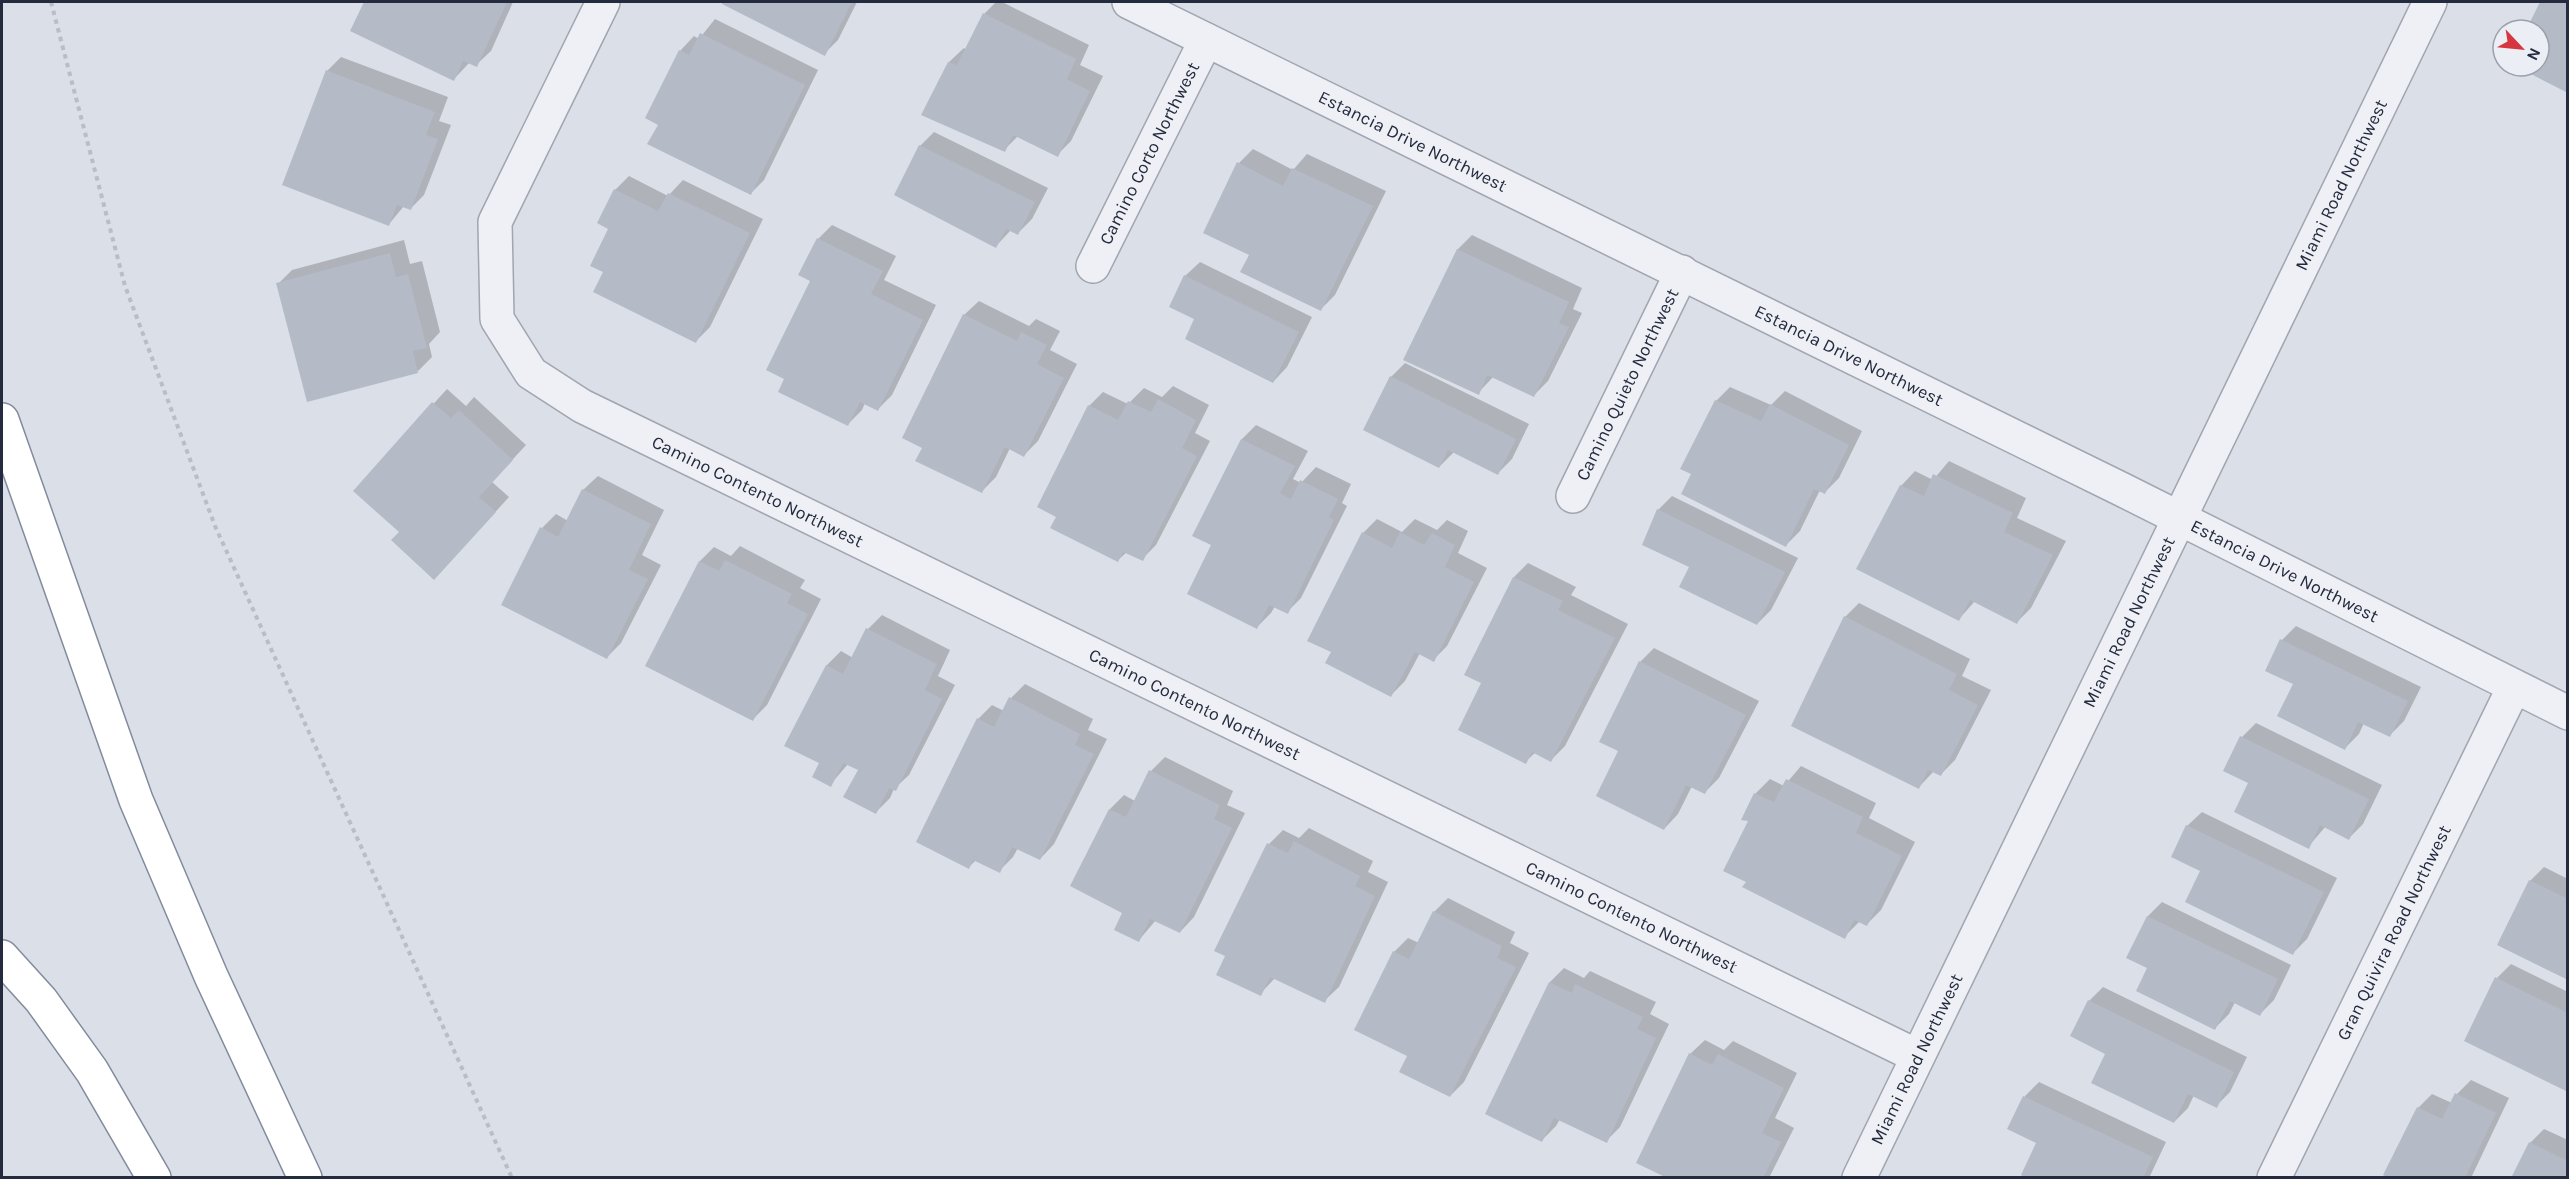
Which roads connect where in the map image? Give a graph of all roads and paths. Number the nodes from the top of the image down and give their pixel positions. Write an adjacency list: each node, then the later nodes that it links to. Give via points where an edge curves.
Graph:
1 (51, 2): 17 (path, via 124,286 215,526)
2 (603, 2): 14 (street, Camino Contento Northwest, via 495,222 497,319 531,373 582,406)
3 (1129, 2): 5 (street, Estancia Drive Northwest)
4 (2430, 2): 10 (street, Miami Road Northwest)
5 (1206, 39): 6 (street, Camino Corto Northwest); 7 (street, Estancia Drive Northwest)
6 (1093, 266)
7 (1682, 272): 9 (street, Camino Quieto Northwest); 10 (street, Estancia Drive Northwest)
8 (2, 420): 16 (highway, via 136,800 210,976)
9 (1573, 496)
10 (2180, 520): 11 (street, Estancia Drive Northwest); 14 (street, Miami Road Northwest)
11 (2514, 687): 12 (street, Estancia Drive Northwest); 19 (street, Gran Quivira Road Northwest)
12 (2568, 713)
13 (2, 957): 15 (highway, via 41,1000 92,1071)
14 (1917, 1056): 18 (street, Miami Road Northwest)
15 (154, 1178)
16 (305, 1178)
17 (512, 1178)
18 (1859, 1178)
19 (2274, 1178)

